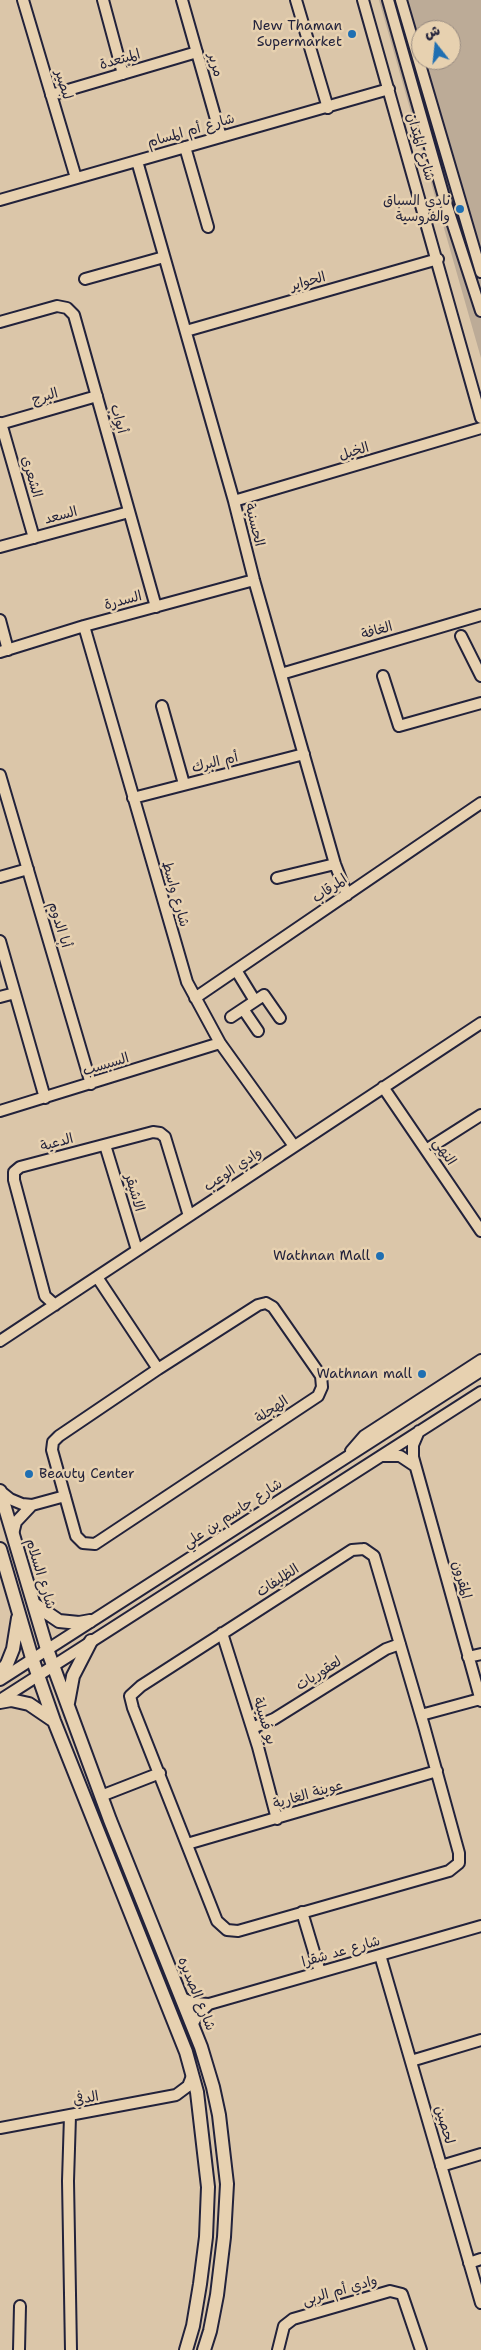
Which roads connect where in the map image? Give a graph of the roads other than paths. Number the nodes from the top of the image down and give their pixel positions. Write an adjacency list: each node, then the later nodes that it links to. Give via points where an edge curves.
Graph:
1 (23, 0): 11 (street, لبصير)
2 (103, 0): 9 (street)
3 (182, 0): 8 (street, مرير)
4 (296, 0): 12 (street)
5 (363, 0): 10 (street, شارع الميدان)
6 (388, 0): 23 (street, via 444,197)
7 (401, 0): 21 (street)
8 (197, 52): 9 (street, المبتعدة); 13 (street, مرير)
9 (123, 74): 11 (street, المبتعدة)
10 (389, 89): 12 (street, شارع أم المسام); 20 (street, شارع الميدان)
11 (51, 95): 16 (street, لبصير)
12 (328, 108): 13 (street, شارع أم المسام)
13 (221, 137): 14 (street, شارع أم المسام)
14 (185, 147): 15 (street, شارع أم المسام); 18 (street)
15 (137, 161): 16 (street, شارع أم المسام); 19 (street, الحسنية)
16 (76, 178): 17 (street, شارع أم المسام)
17 (0, 200)
18 (208, 228)
19 (164, 256): 22 (street); 25 (street, الحسنية)
20 (438, 259): 25 (street, الحواير); 27 (street, شارع الميدان)
21 (481, 272)
22 (85, 279)
23 (481, 311)
24 (0, 322): 26 (street, أبواب, via 57,306 67,308 74,315)
25 (186, 331): 30 (street, الحسنية)
26 (97, 396): 28 (street, البرج); 31 (street, أبواب)
27 (481, 418)
28 (0, 424): 32 (street, الشعرى)
29 (481, 428): 30 (street, الخيل)
30 (234, 501): 34 (street, الحسنية)
31 (129, 512): 32 (street, السعد); 35 (street, أبواب)
32 (34, 538): 33 (street, السعد)
33 (0, 547)
34 (254, 580): 35 (street, السدرة); 41 (street, الحسنية)
35 (156, 607): 38 (street, السدرة)
36 (481, 616): 39 (street, الغافة)
37 (0, 620): 40 (street)
38 (84, 626): 40 (street, السدرة); 49 (street, شارع واسط)
39 (458, 629): 41 (street, الغافة); 43 (street)
40 (4, 651)
41 (281, 674): 46 (street, الحسنية)
42 (384, 676): 44 (street, via 398,726)
43 (481, 676)
44 (481, 703)
45 (162, 706): 48 (street)
46 (304, 754): 48 (street, أم البرك); 51 (street, الحسنية)
47 (0, 775): 52 (street, أبا الدوم)
48 (184, 784): 49 (street, أم البرك)
49 (133, 798): 60 (street, شارع واسط, via 187,982)
50 (481, 803): 55 (street, المرقاب)
51 (335, 864): 54 (street); 55 (street, الحسنية)
52 (28, 869): 53 (street); 68 (street, أبا الدوم)
53 (0, 877)
54 (278, 878)
55 (347, 895): 57 (street, المرقاب)
56 (0, 940): 58 (street)
57 (236, 970): 60 (street, المرقاب); 61 (street)
58 (15, 993): 59 (street); 70 (street)
59 (0, 997)
60 (195, 998): 67 (street, شارع واسط)
61 (255, 1001): 62 (street); 64 (street, via 264,995)
62 (243, 1009): 63 (street); 66 (street)
63 (231, 1017)
64 (280, 1018)
65 (481, 1022): 69 (street, وادي الوعب)
66 (258, 1031)
67 (220, 1043): 68 (street, السبسب); 74 (street, شارع واسط)
68 (92, 1084): 70 (street, السبسب)
69 (383, 1087): 74 (street, وادي الوعب); 75 (street, النهي)
70 (44, 1098): 71 (street, السبسب)
71 (0, 1112)
72 (481, 1115): 75 (street)
73 (105, 1145): 76 (street, الدعية, via 153,1132 165,1137); 78 (street, الاشيقر); 80 (street, الدعية, via 20,1167 14,1172 45,1296)
74 (294, 1146): 76 (street, وادي الوعب)
75 (426, 1150): 77 (street, النهي)
76 (189, 1216): 78 (street, وادي الوعب)
77 (481, 1231)
78 (137, 1250): 79 (street, وادي الوعب)
79 (97, 1277): 80 (street, وادي الوعب); 83 (street)
80 (55, 1305): 81 (street, وادي الوعب)
81 (0, 1341)
82 (481, 1360): 87 (street, via 364,1436)
83 (158, 1369): 91 (street, الهجلة, via 53,1442 52,1450); 91 (street, الهجلة, via 266,1304 273,1307 321,1376 322,1387 318,1396 95,1544 83,1543 76,1536)
84 (481, 1371): 87 (street, شارع جاسم بن علي)
85 (481, 1392): 86 (street)
86 (419, 1431): 88 (street); 89 (street, المقرون, via 412,1452)
87 (348, 1456): 97 (street, شارع جاسم بن علي)
88 (379, 1457): 89 (street, via 400,1456); 99 (street)
89 (415, 1466): 103 (street, المقرون)
90 (0, 1491): 92 (street, via 16,1502); 93 (main road, شارع السلام)
91 (65, 1496): 92 (street)
92 (32, 1505): 93 (street, via 16,1522)
93 (13, 1534): 95 (main road, شارع السلام)
94 (0, 1549): 96 (main road)
95 (34, 1604): 97 (main road, via 59,1621); 101 (main road, شارع السلام)
96 (18, 1610): 104 (main road); 106 (main road, via 13,1649)
97 (90, 1621): 101 (street, شارع جاسم بن علي)
98 (222, 1633): 100 (street, الظليفات, via 352,1550 364,1549 374,1556); 114 (street, بو فسيلة); 116 (street, الظليفات, via 140,1686 130,1696)
99 (91, 1641): 105 (street); 111 (main road, via 73,1676)
100 (400, 1644): 112 (street, الظليفات); 114 (street, لعقوريات, via 386,1649 274,1719)
101 (47, 1649): 104 (street, شارع جاسم بن علي); 105 (main road, شارع السلام)
102 (481, 1654): 103 (street)
103 (468, 1657): 109 (street, المقرون)
104 (32, 1658): 107 (main road); 108 (street, شارع جاسم بن علي)
105 (53, 1666): 107 (street); 111 (main road, شارع الصديره)
106 (0, 1673)
107 (38, 1675): 110 (street); 113 (main road)
108 (0, 1680)
109 (481, 1700): 112 (street)
110 (0, 1701): 113 (main road, via 29,1704)
111 (68, 1705): 117 (main road, شارع الصديره)
112 (421, 1716): 115 (street, الظليفات)
113 (54, 1721): 129 (main road, via 175,2025)
114 (252, 1728): 118 (street, بو فسيلة)
115 (437, 1771): 118 (street, عوينة الغارية); 120 (street, الظليفات, via 459,1863 449,1871)
116 (160, 1773): 117 (street); 119 (street, الظليفات)
117 (101, 1796): 124 (main road, شارع الصديره)
118 (277, 1819): 119 (street, عوينة الغارية)
119 (187, 1844): 120 (street, الظليفات, via 217,1921 227,1930 238,1931)
120 (302, 1912): 123 (street)
121 (481, 1926): 122 (street, شارع عد شقرا)
122 (380, 1955): 123 (street, شارع عد شقرا); 128 (street, لحصين)
123 (320, 1972): 125 (street, شارع عد شقرا)
124 (182, 1998): 125 (street, شارع عد شقرا); 126 (main road, شارع الصديره)
125 (209, 2004): 126 (street)
126 (192, 2025): 143 (main road, شارع الصديره, via 213,2087 227,2184 217,2295)
127 (481, 2040): 128 (street)
128 (411, 2061): 135 (street, لحصين)
129 (192, 2076): 130 (street, via 188,2086); 131 (main road)
130 (176, 2095): 131 (street); 132 (street, الدفي)
131 (200, 2104): 142 (main road, via 208,2187 206,2237 193,2326)
132 (70, 2116): 133 (street, الدفي); 141 (street)
133 (0, 2128)
134 (481, 2154): 135 (street)
135 (441, 2166): 137 (street, لحصين)
136 (481, 2259): 137 (street)
137 (469, 2263): 138 (street, لحصين)
138 (481, 2303)
139 (20, 2306): 140 (street)
140 (19, 2350)
141 (71, 2350)
142 (186, 2350)
143 (204, 2350)
144 (278, 2350): 145 (street, وادي أم الربى, via 284,2326 293,2319 390,2291 402,2294)
145 (421, 2350)

